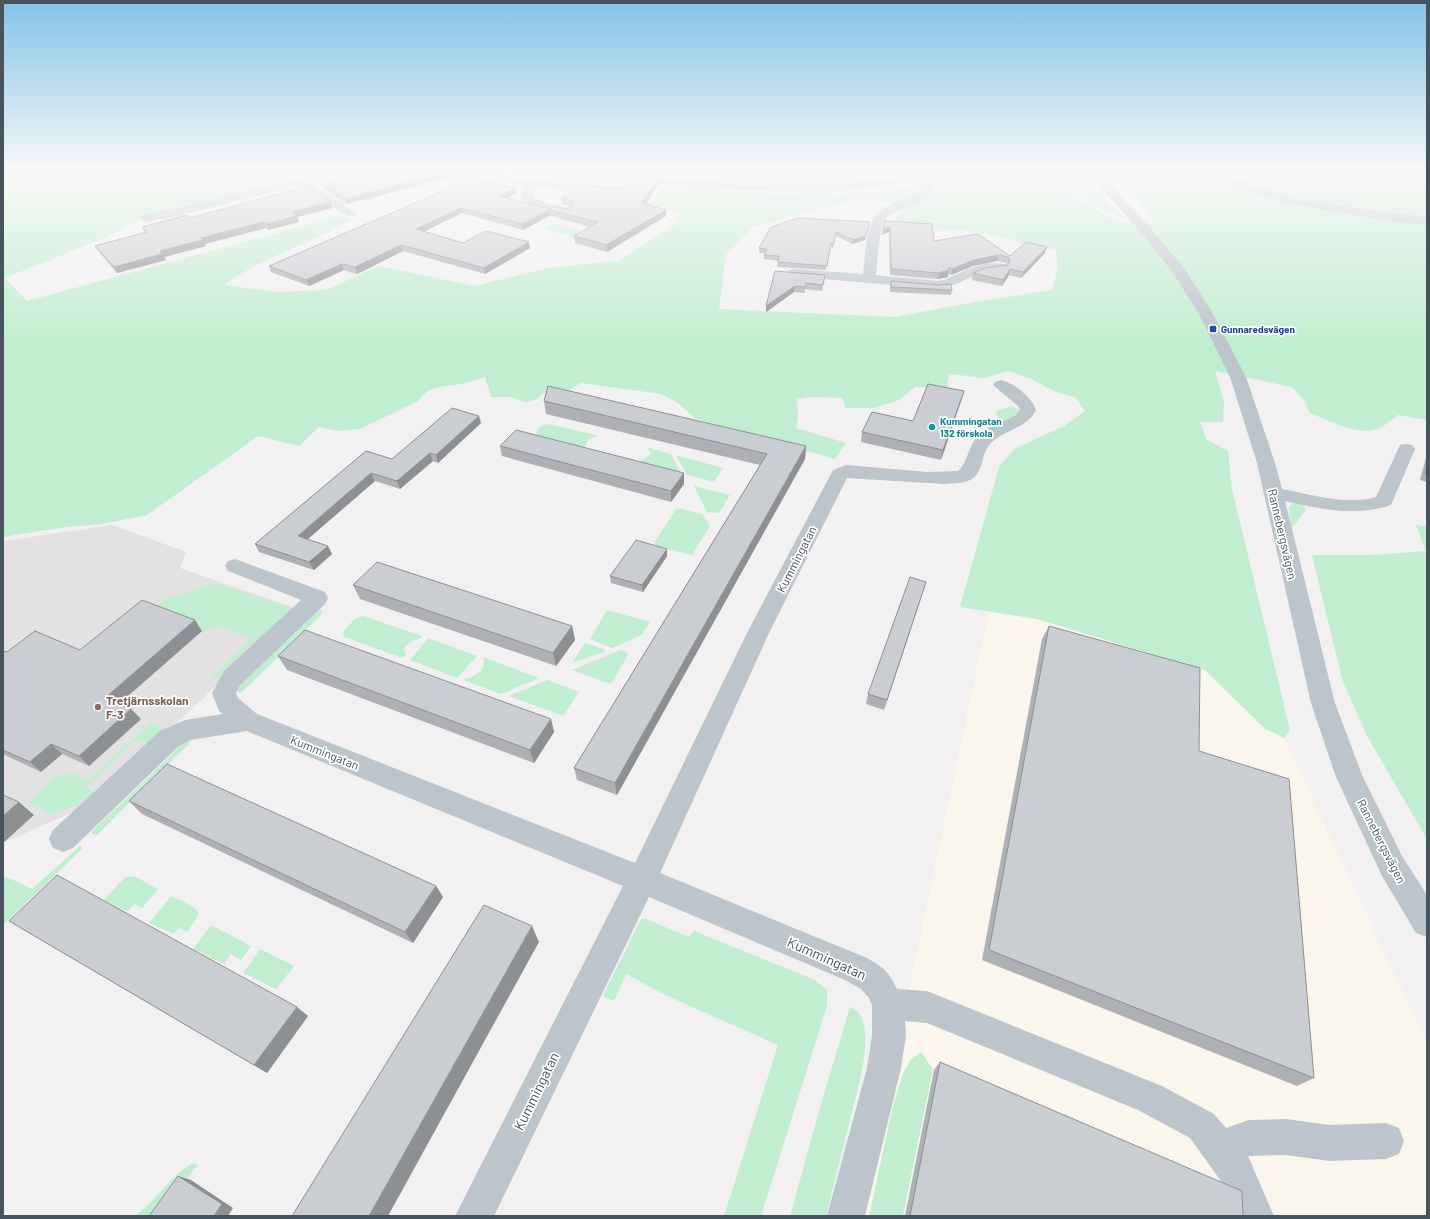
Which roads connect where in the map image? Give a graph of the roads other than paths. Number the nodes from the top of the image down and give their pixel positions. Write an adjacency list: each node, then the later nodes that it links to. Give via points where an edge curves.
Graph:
1 (876, 229): 5 (street)
2 (1144, 229): 8 (street, Rannebergsvägen, via 1179,271 1205,312 1238,377)
3 (1000, 267): 5 (street, via 980,269 947,284 938,285)
4 (778, 272): 5 (street)
5 (869, 278)
6 (1001, 385): 12 (street, Kummingatan, via 1026,404 1026,415 1022,420 999,429 982,440 970,470 964,476 943,478 846,471 840,474 755,638)
7 (1406, 449): 8 (street, via 1384,501 1378,504 1343,505)
8 (1273, 493): 13 (street, Rannebergsvägen, via 1323,703 1349,777 1392,866)
9 (235, 566): 10 (street, Kummingatan, via 317,598 232,678 224,693 228,704)
10 (248, 721): 11 (street, via 185,730 169,739); 12 (street, Kummingatan)
11 (63, 839)
12 (642, 880): 14 (street, Kummingatan, via 856,969 872,978 880,987); 17 (street, Kummingatan)
13 (1427, 922)
14 (888, 1004): 16 (street, via 927,1007 1150,1098 1202,1126); 18 (street, Kummingatan, via 889,1036 884,1068)
15 (1386, 1141): 16 (street, via 1329,1143 1279,1137 1249,1138)
16 (1219, 1148): 19 (street, via 1236,1171)
17 (474, 1216)
18 (846, 1216)
19 (1255, 1216)

